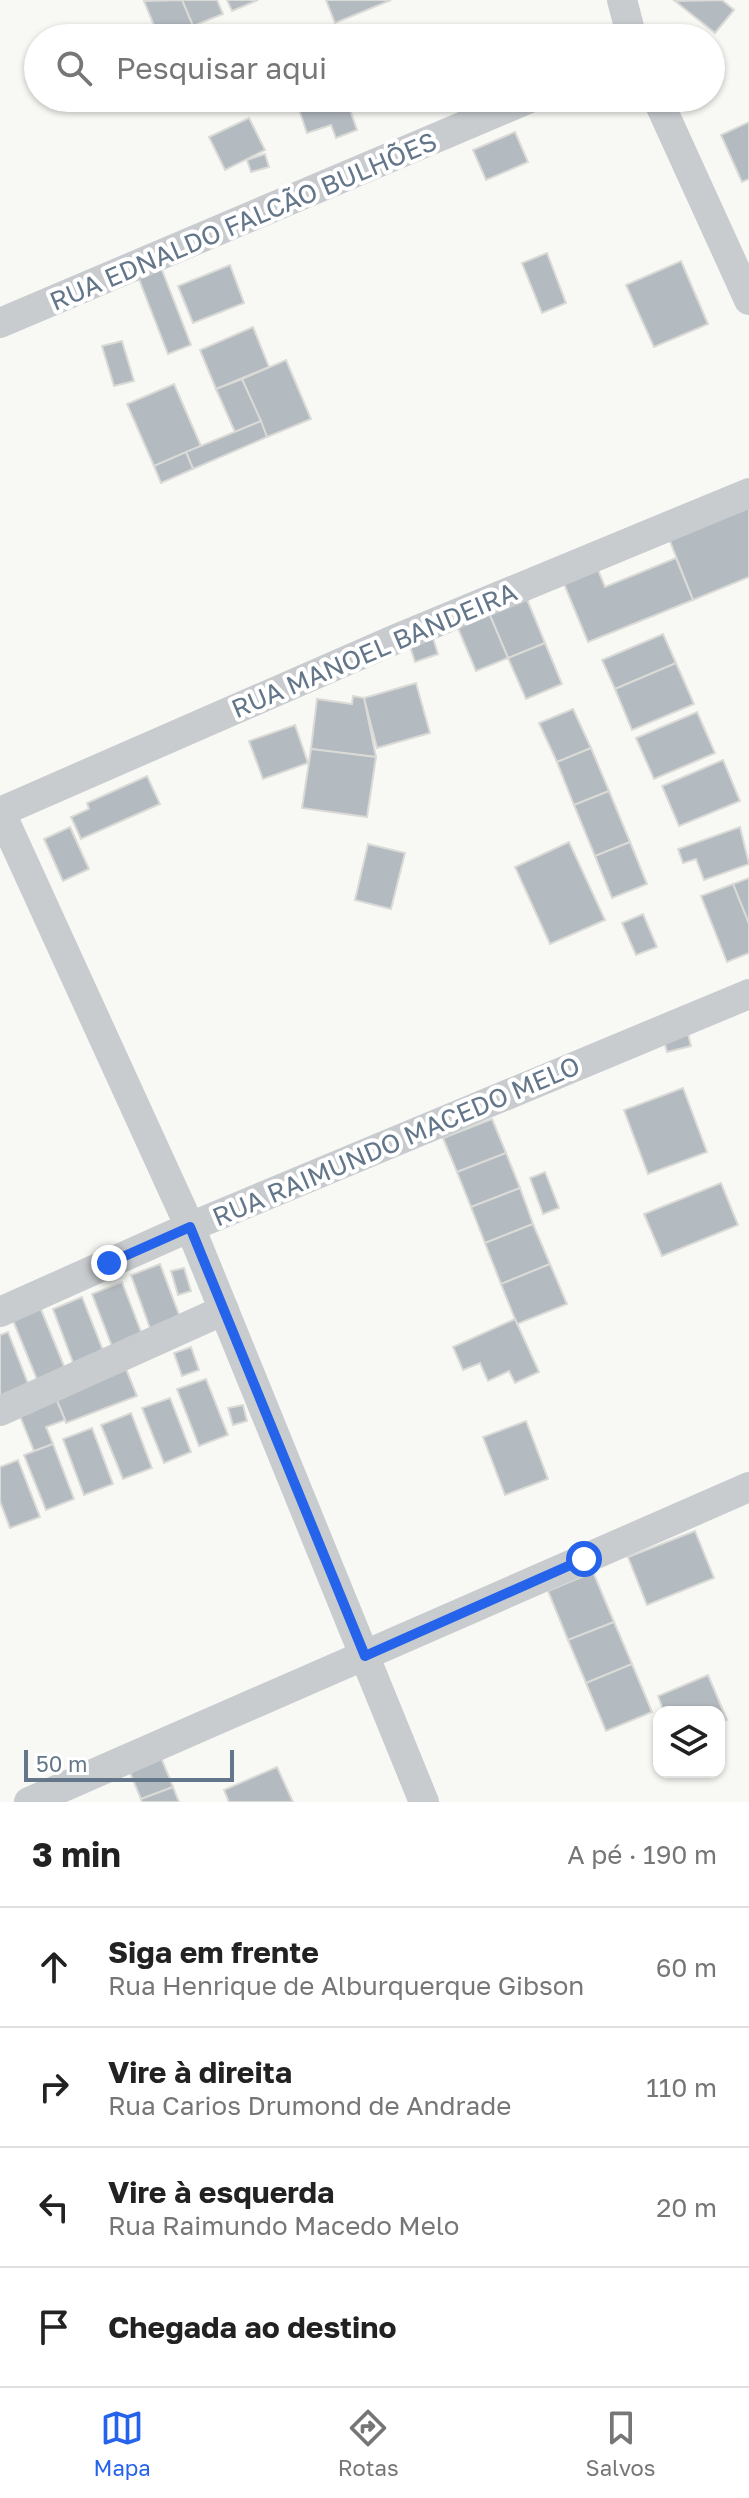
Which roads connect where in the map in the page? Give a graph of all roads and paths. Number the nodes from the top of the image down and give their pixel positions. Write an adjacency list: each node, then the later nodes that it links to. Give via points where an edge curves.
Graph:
1 (622, 0): 2 (street)
2 (628, 24)
3 (497, 112): 6 (street, RUA EDNALDO FALCÃO BULHÕES)
4 (663, 112): 5 (street)
5 (749, 300)
6 (0, 323)
7 (749, 493): 8 (street, RUA MANOEL BANDEIRA)
8 (0, 812): 10 (street)
9 (749, 994): 10 (street, RUA RAIMUNDO MACEDO MELO)
10 (190, 1227): 11 (street); 12 (street, RUA RAIMUNDO MACEDO MELO)
11 (224, 1310): 13 (street); 15 (street)
12 (0, 1312)
13 (0, 1411)
14 (749, 1487): 15 (street)
15 (365, 1656): 16 (street); 17 (street)
16 (29, 1802)
17 (424, 1802)

